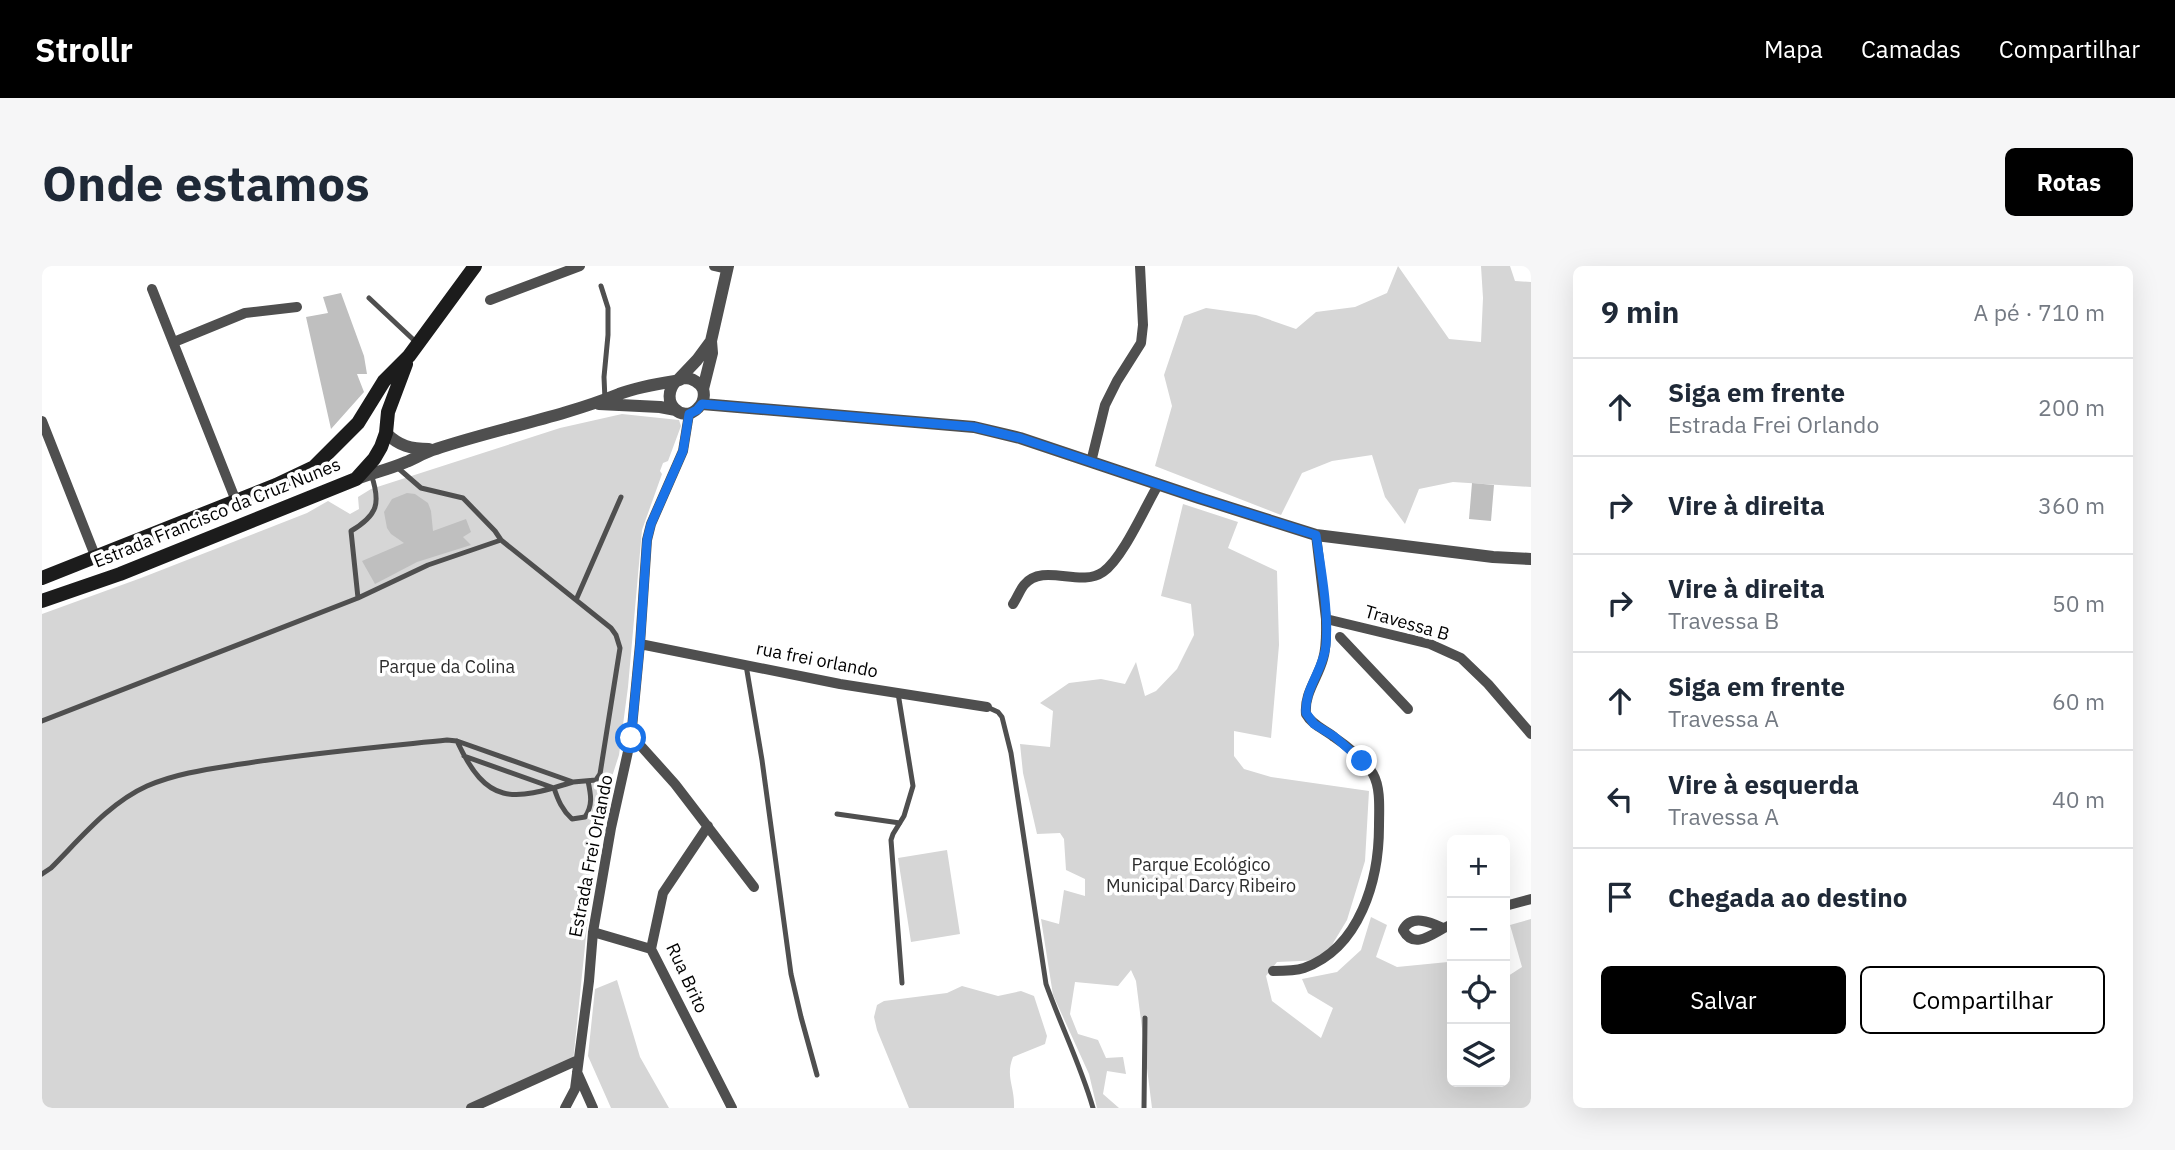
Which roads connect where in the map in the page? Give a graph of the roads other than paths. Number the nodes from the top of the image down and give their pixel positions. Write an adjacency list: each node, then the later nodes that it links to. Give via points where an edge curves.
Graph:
1 (475, 266): 12 (main road, Estrada Francisco da Cruz Nunes)
2 (580, 266): 8 (street)
3 (1140, 266): 23 (street, via 1141,344 1105,405)
4 (723, 267): 10 (street)
5 (601, 286): 16 (lane, via 608,308 608,335)
6 (152, 289): 11 (street)
7 (369, 298): 12 (lane)
8 (490, 300)
9 (297, 307): 11 (street, via 245,313)
10 (711, 341): 14 (street); 15 (street)
11 (174, 342): 31 (street)
12 (418, 344): 13 (main road, Estrada Francisco da Cruz Nunes)
13 (409, 356): 20 (main road, Estrada Francisco da Cruz Nunes, via 384,381); 21 (main road, Estrada Francisco da Cruz Nunes, via 388,412)
14 (677, 381): 15 (street, via 692,379); 16 (street); 17 (street, via 668,396)
15 (703, 397): 18 (street, via 697,410); 23 (street, via 720,406 974,427)
16 (600, 402): 17 (street); 22 (street)
17 (676, 410): 18 (street)
18 (689, 414): 44 (street, Estrada Frei Orlando, via 683,451 647,540)
19 (42, 421): 34 (street)
20 (358, 423): 21 (main road, via 371,419); 25 (main road, Estrada Francisco da Cruz Nunes)
21 (386, 433): 22 (street, via 398,444); 27 (main road, Estrada Francisco da Cruz Nunes, via 374,460)
22 (433, 449): 24 (street)
23 (1091, 462): 28 (street)
24 (396, 466): 26 (street); 33 (lane, via 421,488 463,498)
25 (314, 467): 29 (main road); 31 (main road, Estrada Francisco da Cruz Nunes)
26 (371, 474): 27 (street); 37 (lane, via 377,505 366,522 351,531)
27 (356, 479): 29 (main road, Estrada Francisco da Cruz Nunes)
28 (1158, 485): 32 (street); 40 (street, via 1104,572 1079,578 1037,577 1024,585)
29 (331, 489): 39 (main road, Estrada Francisco da Cruz Nunes)
30 (621, 497): 38 (lane)
31 (236, 501): 34 (main road, Estrada Francisco da Cruz Nunes)
32 (1316, 535): 35 (street); 41 (street)
33 (501, 540): 37 (lane, via 428,565); 38 (lane)
34 (96, 558): 36 (main road, Estrada Francisco da Cruz Nunes)
35 (1531, 559)
36 (42, 578)
37 (358, 598): 50 (lane)
38 (576, 600): 56 (lane, via 611,628 620,648 600,774)
39 (42, 601)
40 (1013, 604)
41 (1326, 620): 42 (street, Travessa B); 45 (street)
42 (1357, 627): 43 (street); 51 (street, Travessa B, via 1430,644 1461,658)
43 (1340, 637): 45 (street); 49 (street)
44 (640, 645): 46 (street, rua frei orlando); 52 (street, Estrada Frei Orlando)
45 (1326, 645): 67 (street, via 1307,697 1306,713 1373,775 1379,800 1376,871 1368,897 1342,943 1302,969)
46 (746, 665): 47 (street, rua frei orlando); 71 (lane, via 791,974)
47 (898, 693): 48 (street, rua frei orlando); 59 (lane, via 913,786)
48 (987, 707): 76 (lane, via 1002,717 1011,753 1046,984)
49 (1408, 709)
50 (42, 721)
51 (1531, 734)
52 (631, 738): 60 (street); 65 (street, Estrada Frei Orlando)
53 (457, 741): 54 (lane); 55 (lane); 61 (lane, via 298,755 187,773 127,797)
54 (464, 756): 57 (lane); 57 (lane, via 478,778 507,795)
55 (573, 782): 56 (lane); 57 (lane)
56 (588, 782): 57 (lane, via 590,809 579,819 565,813)
57 (554, 788)
58 (837, 814): 59 (lane)
59 (900, 823): 68 (lane, via 891,850)
60 (708, 826): 62 (street); 66 (street, Rua Brito, via 663,893)
61 (42, 874)
62 (754, 887)
63 (1531, 899): 64 (street)
64 (1510, 905)
65 (593, 932): 66 (street); 70 (street, Estrada Frei Orlando)
66 (651, 949): 75 (street, Rua Brito)
67 (1273, 971)
68 (902, 983)
69 (1145, 1018): 77 (lane)
70 (578, 1066): 72 (street); 73 (street, Estrada Frei Orlando, via 575,1089); 74 (street)
71 (817, 1075)
72 (471, 1108)
73 (565, 1108)
74 (593, 1108)
75 (732, 1108)
76 (1093, 1108)
77 (1144, 1108)

